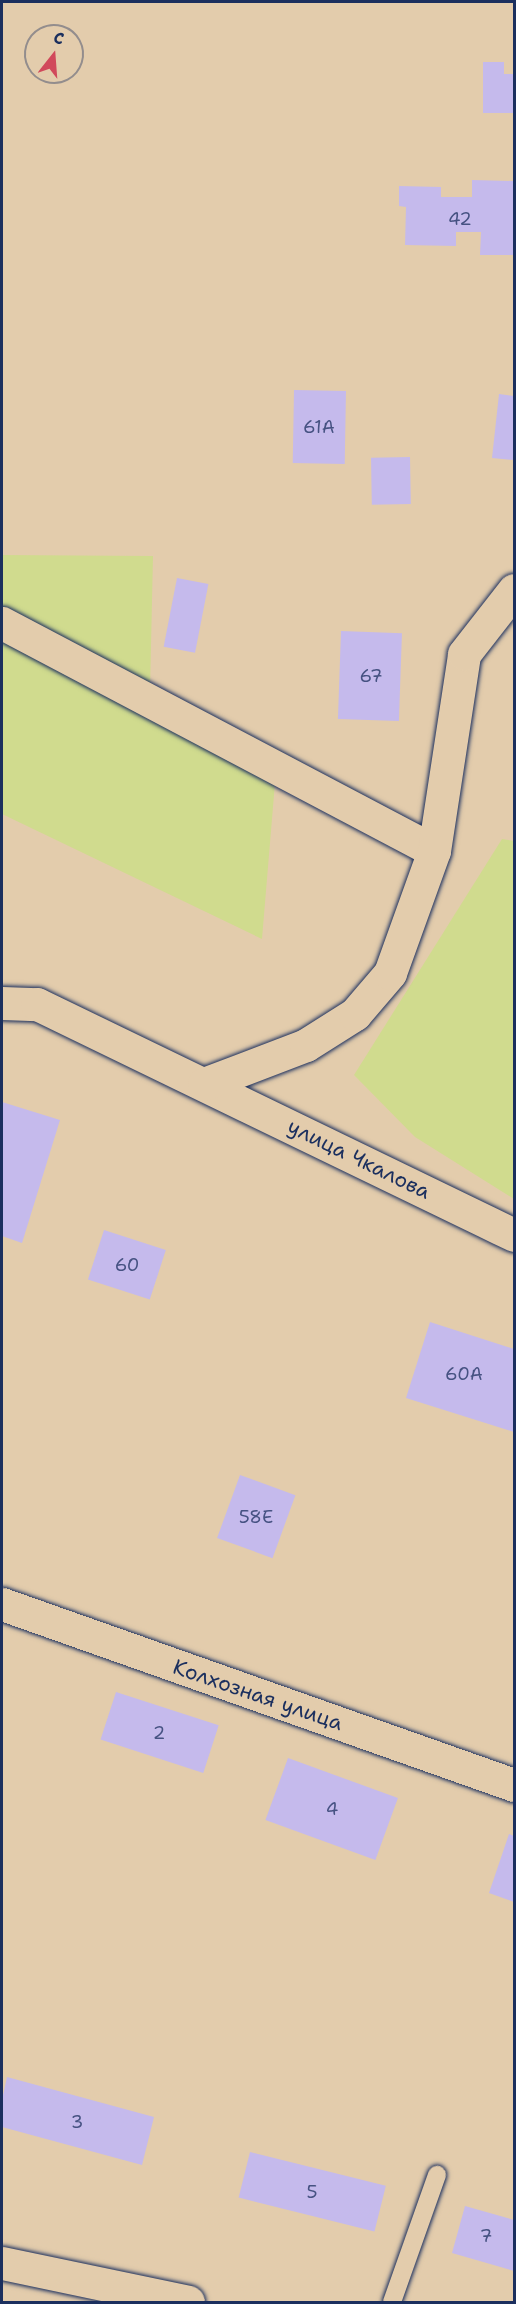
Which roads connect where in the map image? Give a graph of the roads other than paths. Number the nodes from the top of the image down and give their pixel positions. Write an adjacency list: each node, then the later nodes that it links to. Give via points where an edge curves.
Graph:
1 (514, 590): 3 (street, via 464,654)
2 (2, 623): 3 (street)
3 (434, 850): 5 (street, via 390,973 355,1014 306,1045)
4 (2, 1003): 5 (street, улица Чкалова, via 37,1004)
5 (204, 1084): 6 (street, улица Чкалова)
6 (514, 1235)
7 (2, 1604): 8 (street, Колхозная улица)
8 (514, 1785)
9 (437, 2175): 12 (lane)
10 (2, 2263): 11 (street)
11 (188, 2302)
12 (392, 2302)

